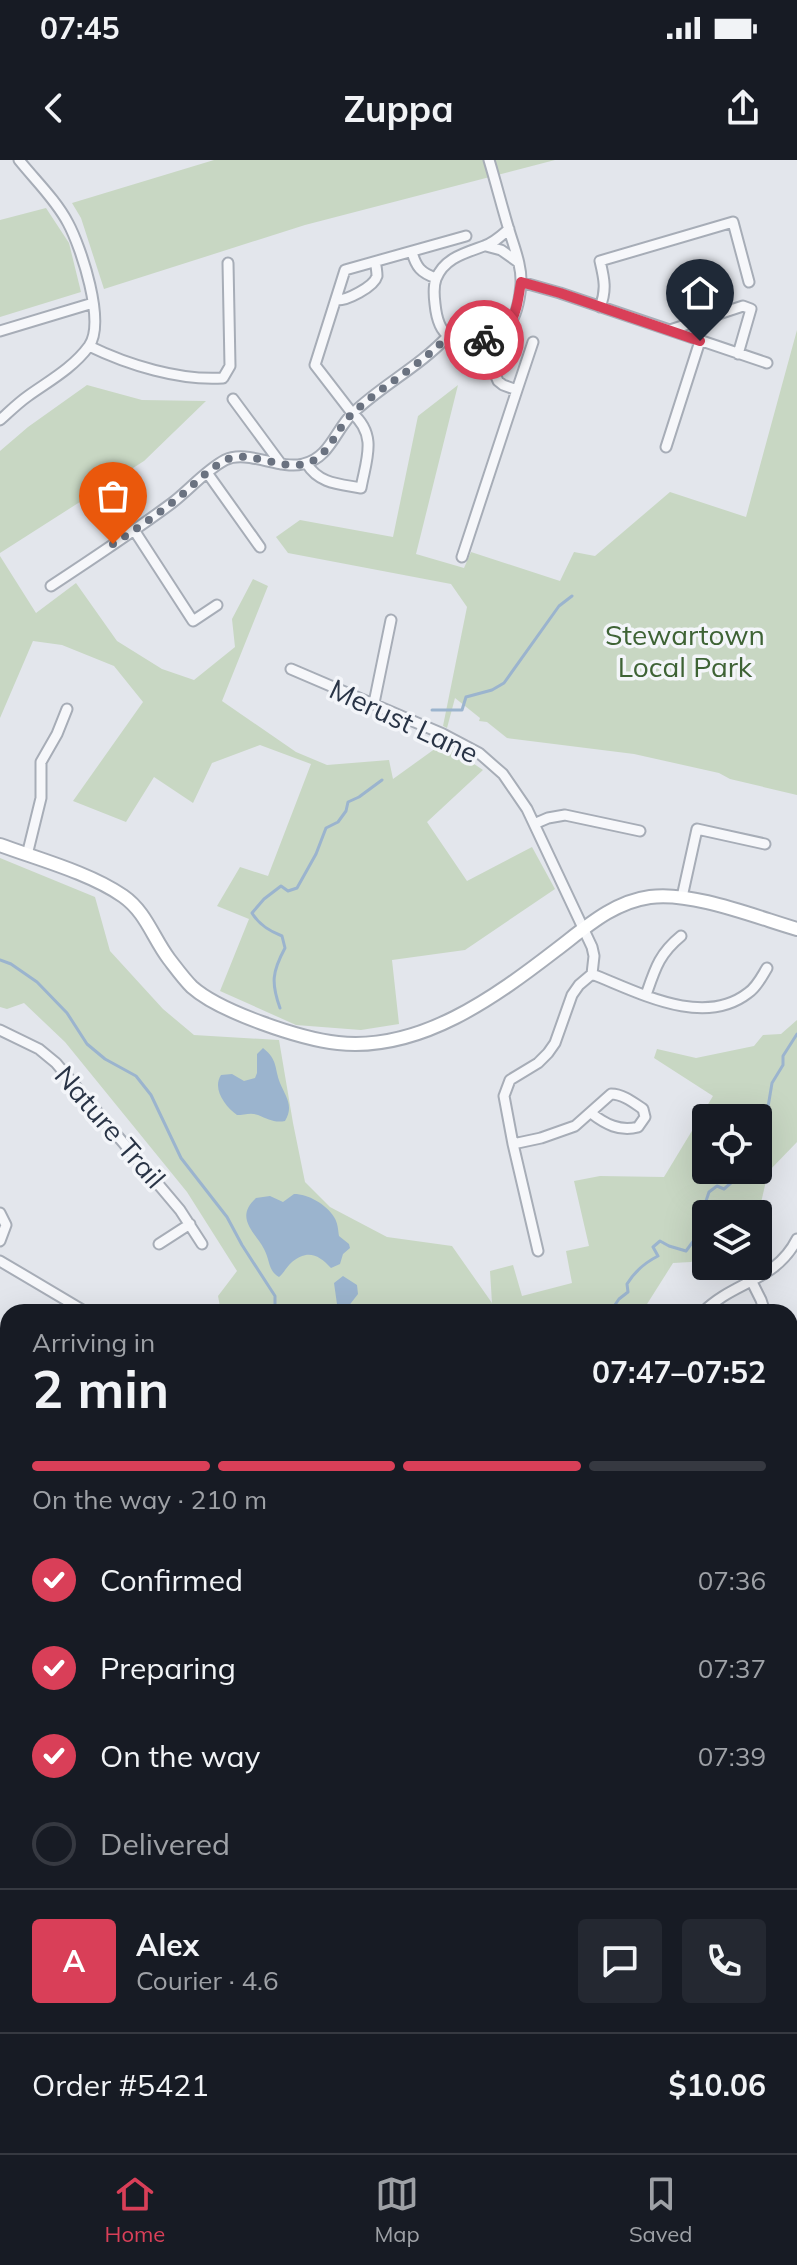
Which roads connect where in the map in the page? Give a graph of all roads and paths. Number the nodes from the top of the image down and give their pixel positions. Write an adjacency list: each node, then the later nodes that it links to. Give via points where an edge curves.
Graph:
1 (19, 160): 14 (street, via 68,222)
2 (489, 160): 3 (street)
3 (509, 229): 5 (street); 8 (street)
4 (466, 236): 6 (street)
5 (485, 246): 8 (street); 10 (street, via 452,259)
6 (412, 252): 7 (street); 10 (street, via 418,269)
7 (375, 262): 13 (street, via 345,270); 13 (street, via 373,282 346,300)
8 (518, 262): 11 (street)
9 (228, 263): 22 (street, via 230,366 223,378 137,367)
10 (436, 278): 18 (street, via 436,312)
11 (521, 282): 15 (street); 19 (street, via 512,322)
12 (749, 282): 15 (street, via 733,222 600,261 606,284)
13 (336, 300): 27 (street, via 315,365)
14 (93, 303): 17 (street); 22 (street)
15 (600, 307): 16 (street)
16 (670, 330): 20 (street); 23 (street, via 743,306 751,309)
17 (0, 331)
18 (448, 336): 19 (street); 27 (street)
19 (481, 341): 25 (street, via 498,381)
20 (700, 341): 23 (street); 29 (street)
21 (533, 342): 25 (street)
22 (89, 346): 28 (street)
23 (738, 354): 24 (street)
24 (767, 363)
25 (517, 390): 35 (street)
26 (233, 399): 30 (street)
27 (352, 413): 31 (street, via 329,447); 31 (street, via 370,444 361,488 327,482)
28 (0, 420)
29 (666, 447)
30 (281, 464): 31 (street); 32 (street, via 233,457)
31 (307, 464)
32 (208, 474): 33 (street); 34 (street)
33 (134, 530): 36 (street); 37 (street, via 193,621)
34 (260, 547)
35 (462, 557)
36 (51, 586)
37 (217, 605)
38 (391, 620): 40 (street)
39 (291, 669): 40 (street, Merust Lane)
40 (374, 703): 42 (street, Merust Lane, via 479,753 512,785)
41 (67, 709): 46 (street, via 41,762 41,798)
42 (534, 824): 43 (street, via 565,815); 48 (street, Merust Lane)
43 (640, 831)
44 (765, 844): 47 (street, via 697,829)
45 (0, 845): 46 (street)
46 (27, 855): 48 (street, via 125,897 146,919 173,964 207,998 267,1024 343,1044 410,1036 440,1024 517,980)
47 (682, 897): 48 (street, via 626,903); 49 (street)
48 (583, 929): 52 (street, Merust Lane, via 594,956)
49 (797, 929)
50 (681, 936): 53 (street, via 657,962)
51 (767, 968): 53 (street, via 747,994 715,1008 688,1008)
52 (592, 974): 53 (street); 56 (street, via 572,995 548,1053 507,1086 505,1108)
53 (646, 995)
54 (0, 1030): 58 (street, Nature Trail, via 56,1063)
55 (591, 1113): 55 (street, via 616,1094 643,1109 645,1117 638,1127 621,1129); 56 (street, via 575,1126)
56 (513, 1144): 63 (street)
57 (0, 1213): 60 (street, via 6,1225)
58 (190, 1224): 61 (street); 62 (street, Nature Trail)
59 (797, 1239): 65 (street, via 786,1257)
60 (0, 1241)
61 (159, 1244)
62 (202, 1244)
63 (538, 1251)
64 (0, 1261): 66 (street)
65 (752, 1282): 67 (street); 68 (street)
66 (73, 1304)
67 (711, 1304)
68 (762, 1304)

